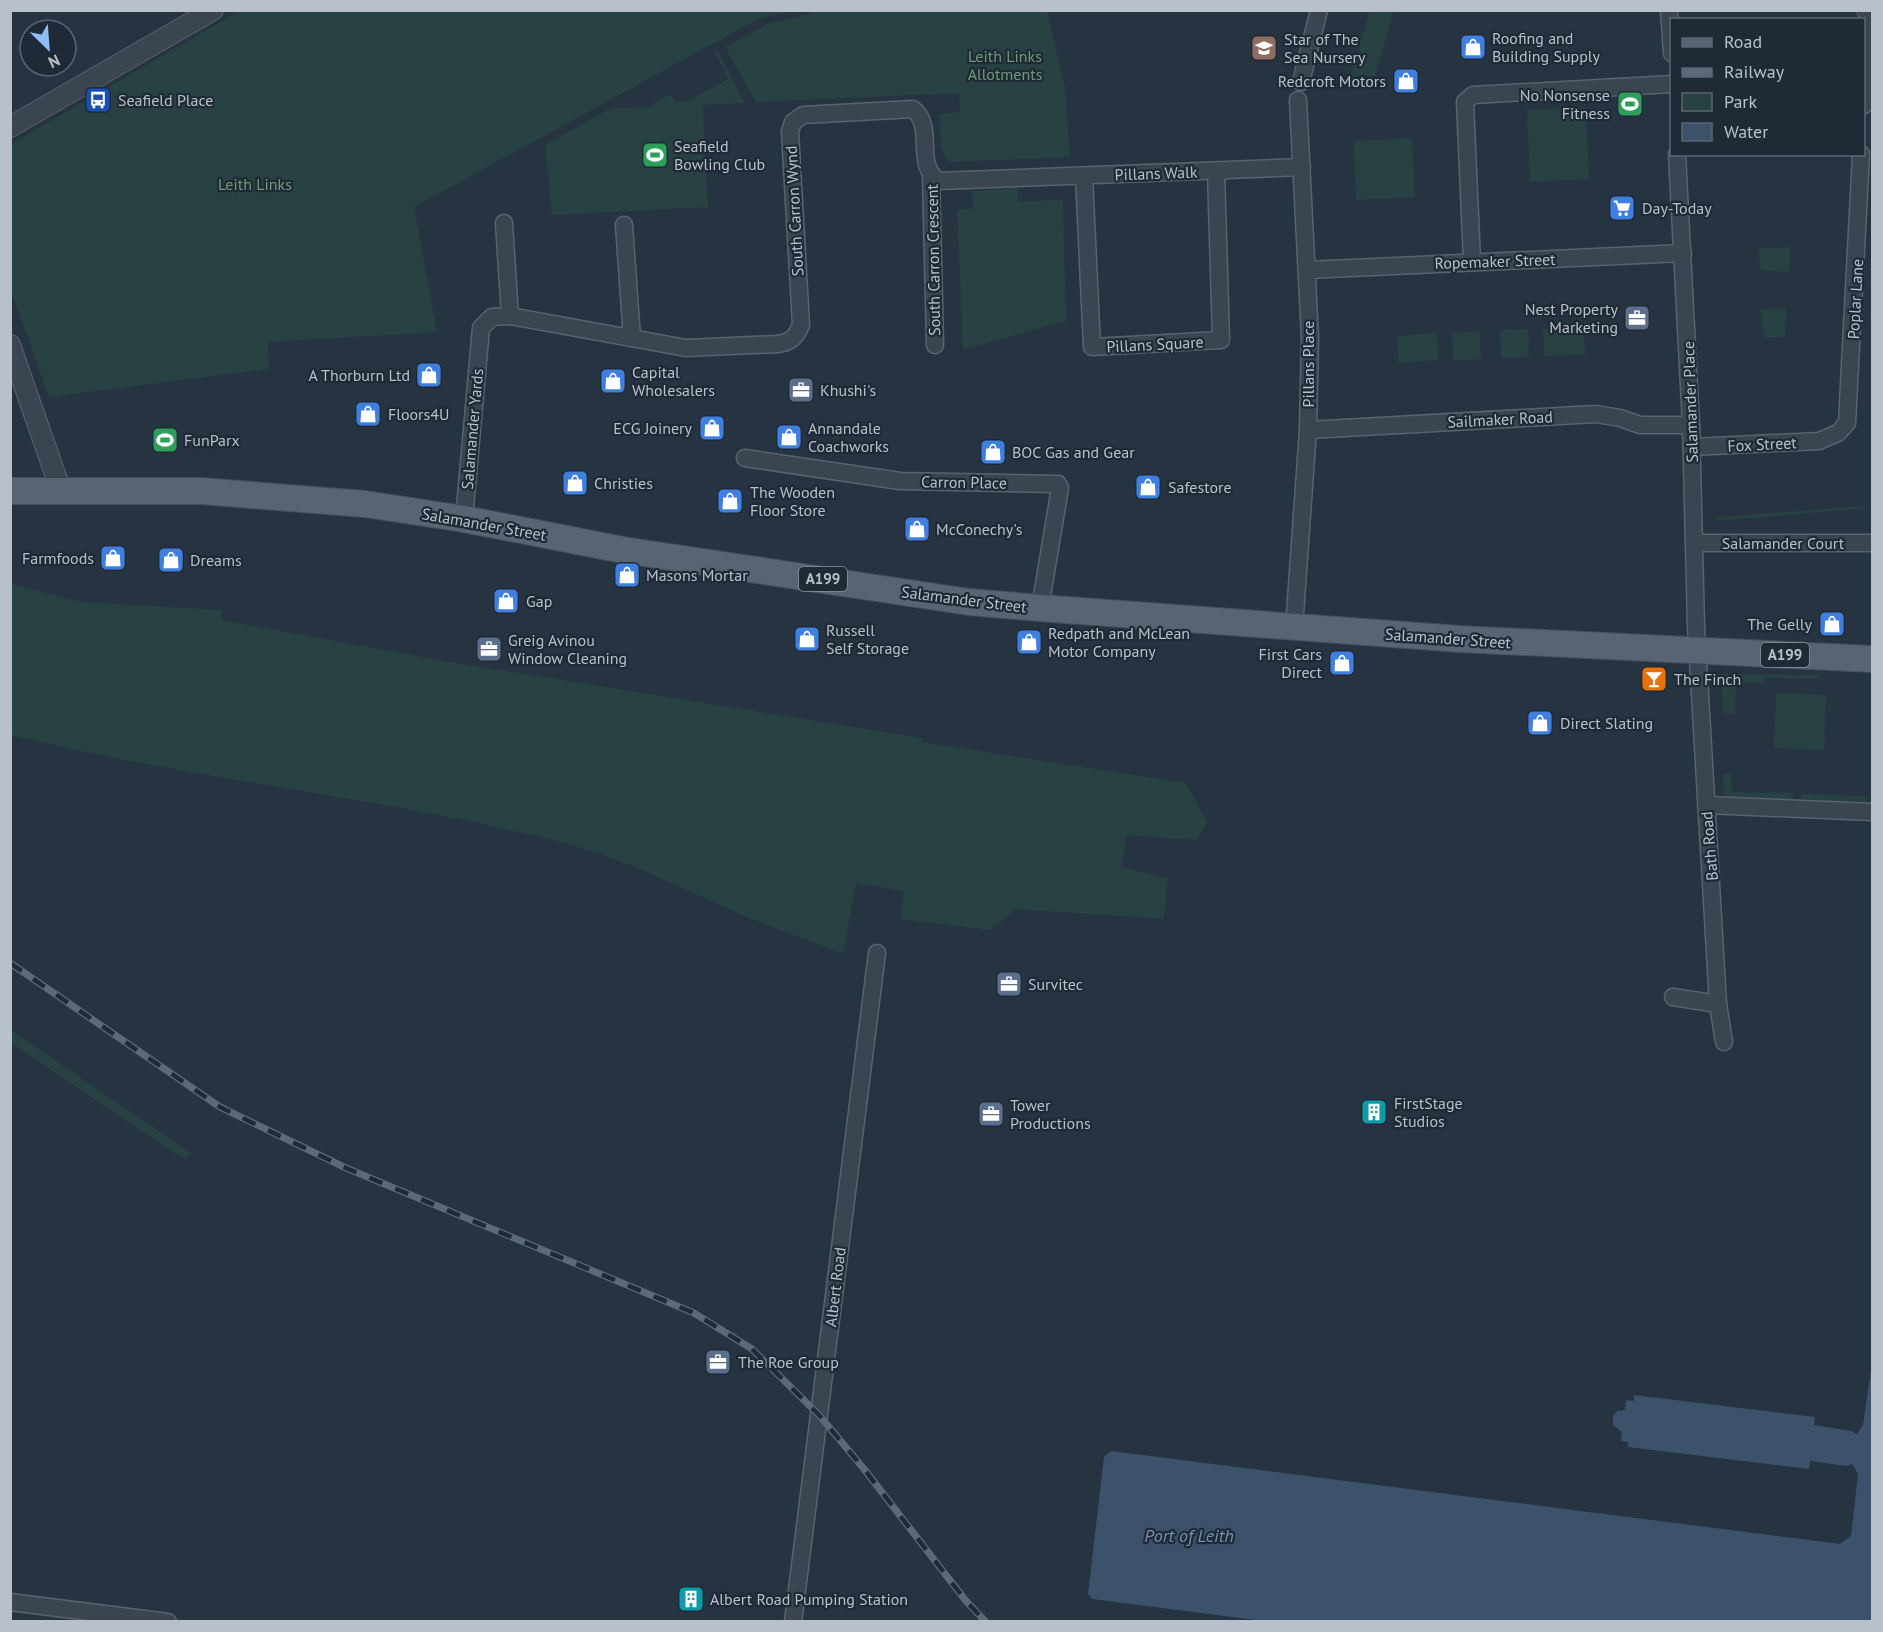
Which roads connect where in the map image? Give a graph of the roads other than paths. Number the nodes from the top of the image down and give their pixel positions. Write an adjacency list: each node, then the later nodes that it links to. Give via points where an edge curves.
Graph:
1 (213, 10): 11 (street)
2 (1319, 10): 8 (street)
3 (1669, 10): 6 (street)
4 (1867, 11): 5 (street); 7 (street)
5 (1872, 11)
6 (1670, 32)
7 (1865, 58)
8 (1301, 82)
9 (1670, 84): 21 (street, via 1473,95 1465,102)
10 (1298, 100): 14 (street, Pillans Place)
11 (10, 127)
12 (1677, 156): 20 (street, Salamander Place)
13 (1861, 156): 23 (street, Poplar Lane)
14 (1302, 168): 15 (street, Pillans Walk); 22 (street, Pillans Place)
15 (1216, 171): 17 (street, Pillans Walk); 17 (street, Pillans Square, via 1221,340 1092,347)
16 (931, 176): 17 (street, Pillans Walk, via 939,181); 25 (street, South Carron Wynd, via 926,166 923,122 913,109 803,115 793,122 790,132 801,325 797,334 778,344 686,348); 28 (street, South Carron Crescent)
17 (1084, 176)
18 (504, 223): 24 (street)
19 (624, 225): 25 (street)
20 (1683, 253): 21 (street, Ropemaker Street); 29 (street, Salamander Place)
21 (1472, 261): 22 (street, Ropemaker Street)
22 (1307, 270): 30 (street, Pillans Place)
23 (1864, 271): 31 (street, Poplar Lane, via 1850,417 1844,429)
24 (510, 316): 25 (street, South Carron Wynd); 26 (street, South Carron Wynd, via 485,321)
25 (632, 338)
26 (480, 340): 36 (street, Salamander Yards)
27 (10, 345): 35 (street)
28 (935, 345)
29 (1691, 425): 30 (street, Sailmaker Road, via 1640,425 1596,414); 32 (street, Salamander Place)
30 (1308, 430): 40 (street, Pillans Place)
31 (1832, 437): 32 (street, Fox Street, via 1819,441)
32 (1692, 447): 37 (street, Salamander Place)
33 (745, 458): 39 (street, Carron Place, via 900,482 1058,484)
34 (10, 491): 35 (main road, A199)
35 (61, 491): 36 (main road, Salamander Street / A199, via 252,493)
36 (464, 519): 39 (main road, Salamander Street / A199, via 623,550 969,602)
37 (1694, 543): 38 (street, Salamander Court); 41 (street, Salamander Place)
38 (1872, 543)
39 (1040, 608): 40 (main road, Salamander Street / A199)
40 (1294, 628): 41 (main road, Salamander Street / A199)
41 (1698, 651): 42 (main road, Salamander Street / A199); 43 (street, Bath Road)
42 (1872, 659)
43 (1706, 806): 44 (street); 47 (street, Bath Road)
44 (1872, 812)
45 (877, 953): 51 (street, Albert Road)
46 (1673, 997): 47 (street)
47 (1718, 1004): 48 (street, Bath Road)
48 (1724, 1041)
49 (10, 1602): 50 (street)
50 (168, 1622)
51 (792, 1622)

